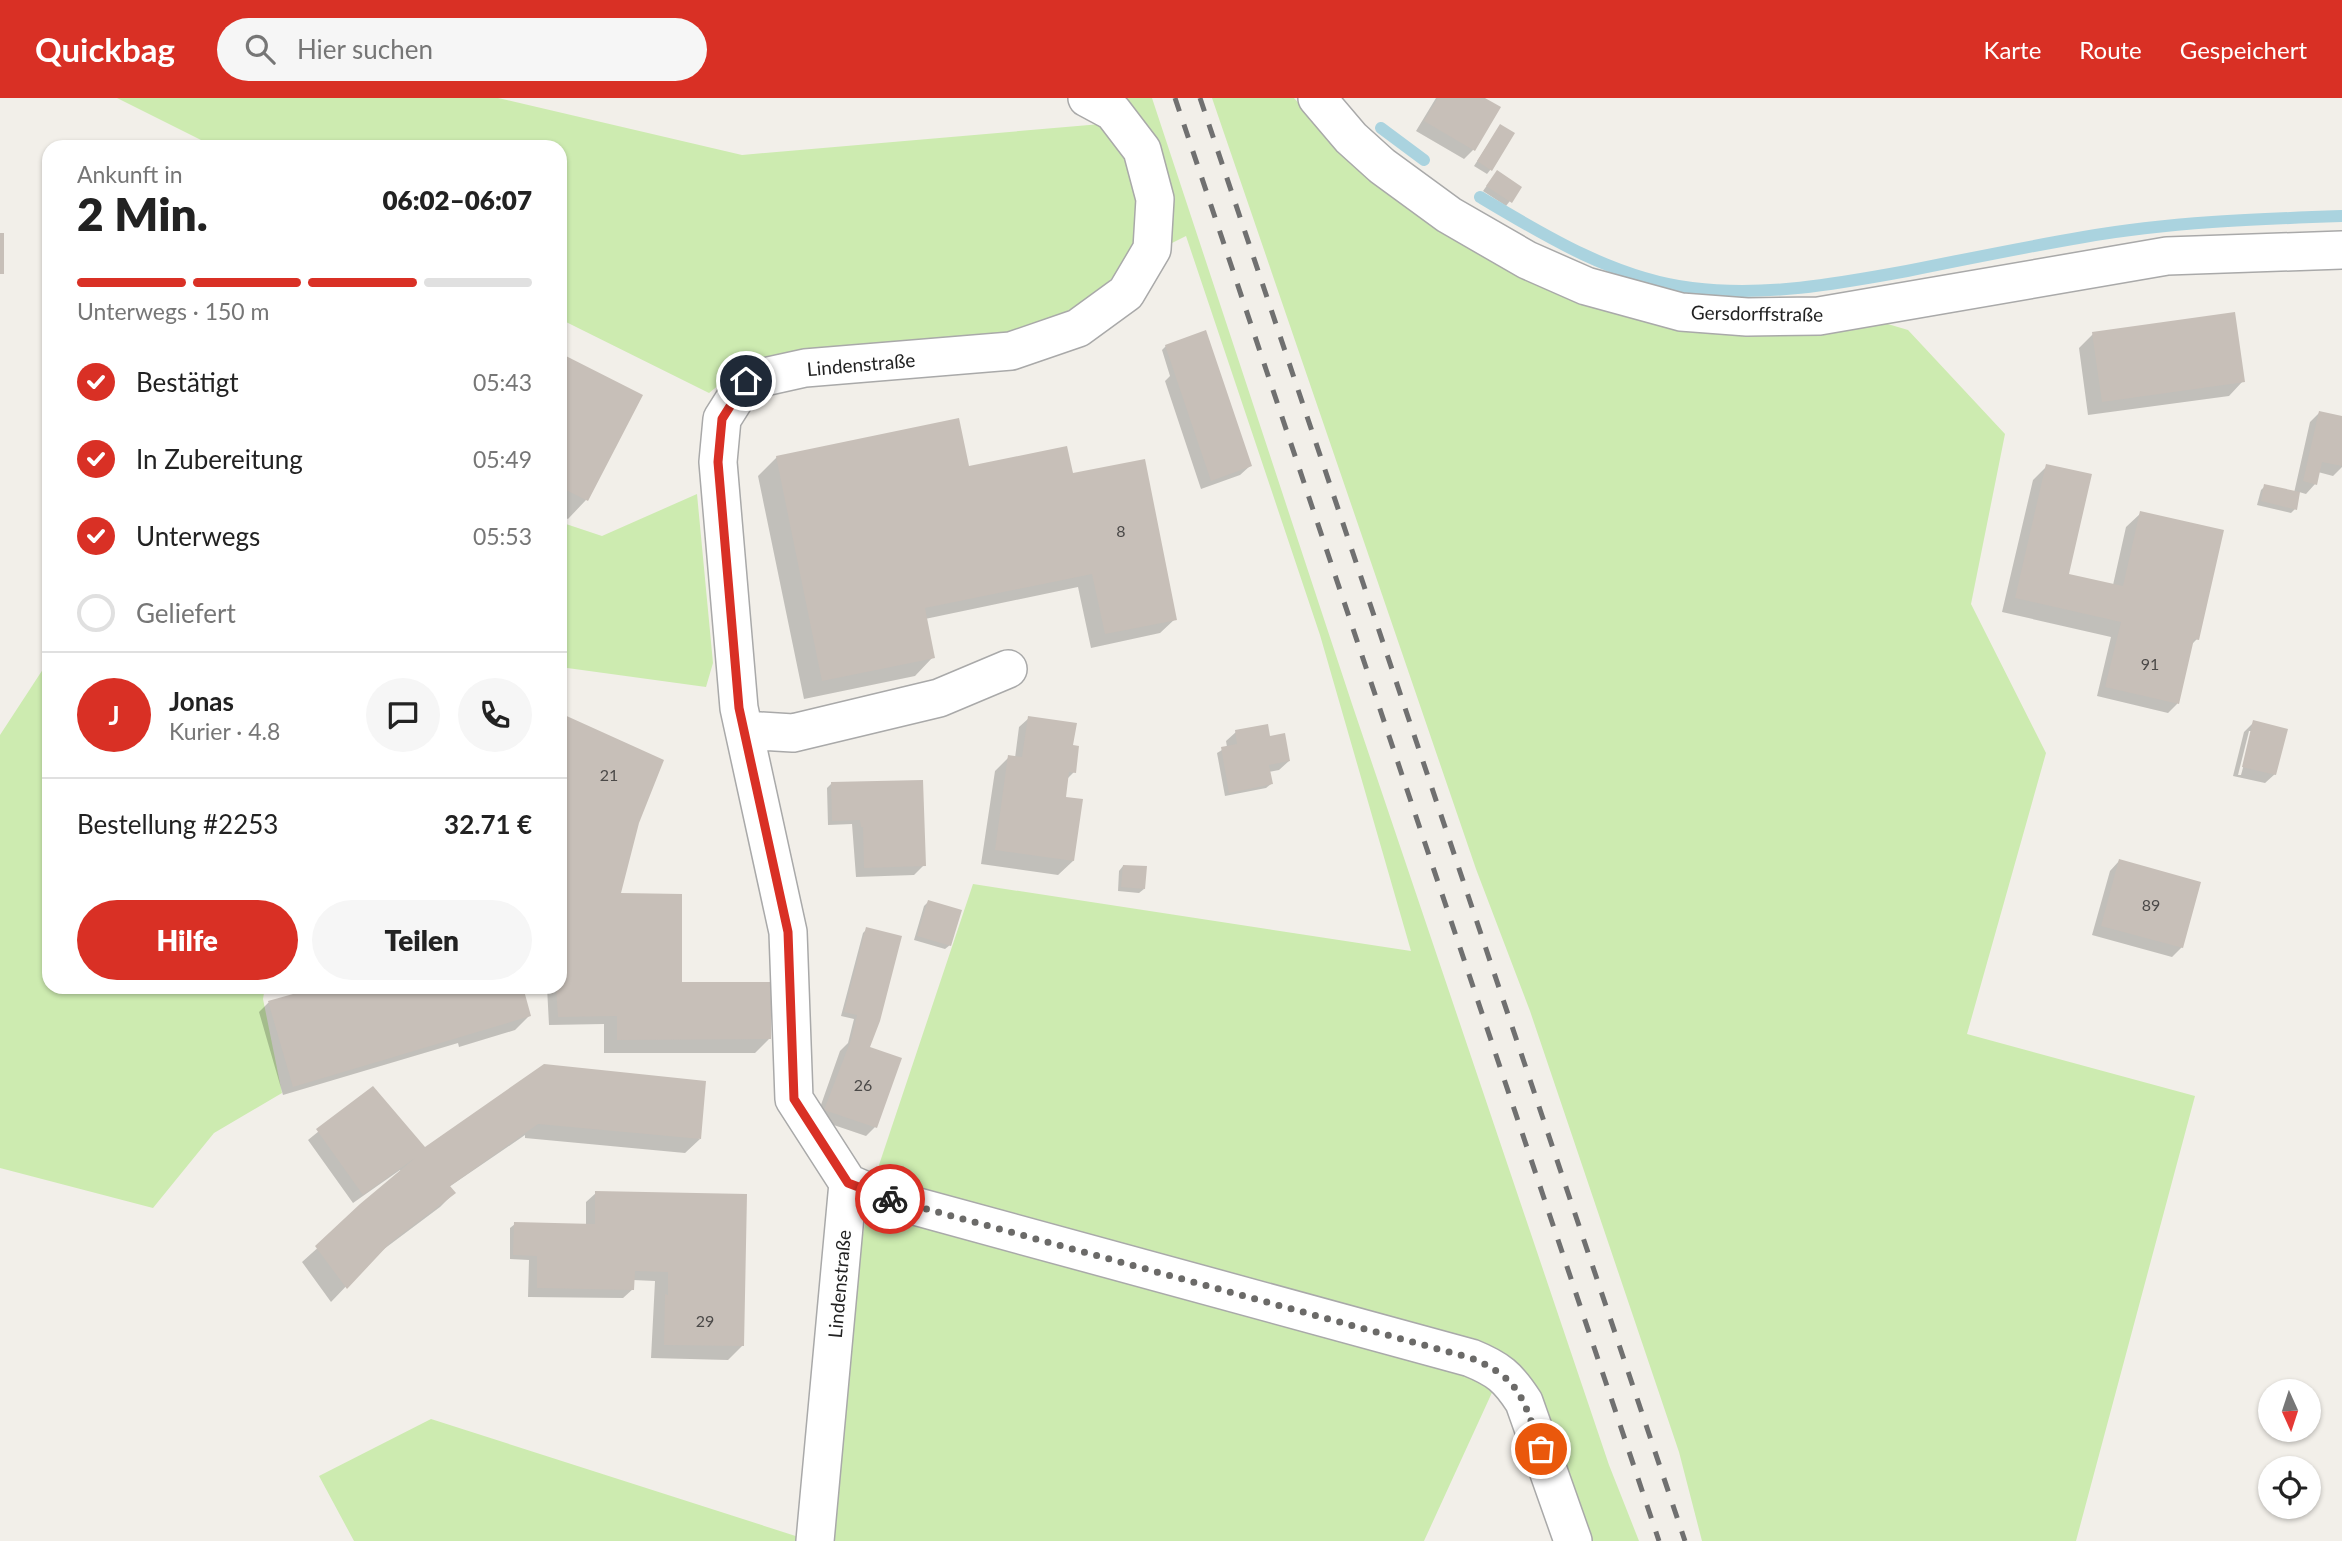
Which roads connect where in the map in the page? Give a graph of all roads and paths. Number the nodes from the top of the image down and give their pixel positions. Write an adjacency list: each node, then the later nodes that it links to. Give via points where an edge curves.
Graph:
1 (1087, 98): 5 (street, Lindenstraße, via 1112,112 1142,149 1155,199 1152,249 1126,293 1078,328 1011,351 805,368 746,381 722,419 718,462)
2 (1317, 98): 3 (street, Gersdorffstraße, via 1371,156 1449,215 1527,260 1586,286 1681,312 1819,316 2167,256)
3 (2342, 250)
4 (1008, 669): 5 (street, via 939,698 793,733)
5 (744, 730): 6 (street, Lindenstraße, via 788,932 794,1099)
6 (848, 1183): 7 (street, Lindenstraße); 8 (street, via 878,1196 1495,1368 1524,1402)
7 (815, 1541)
8 (1573, 1541)

